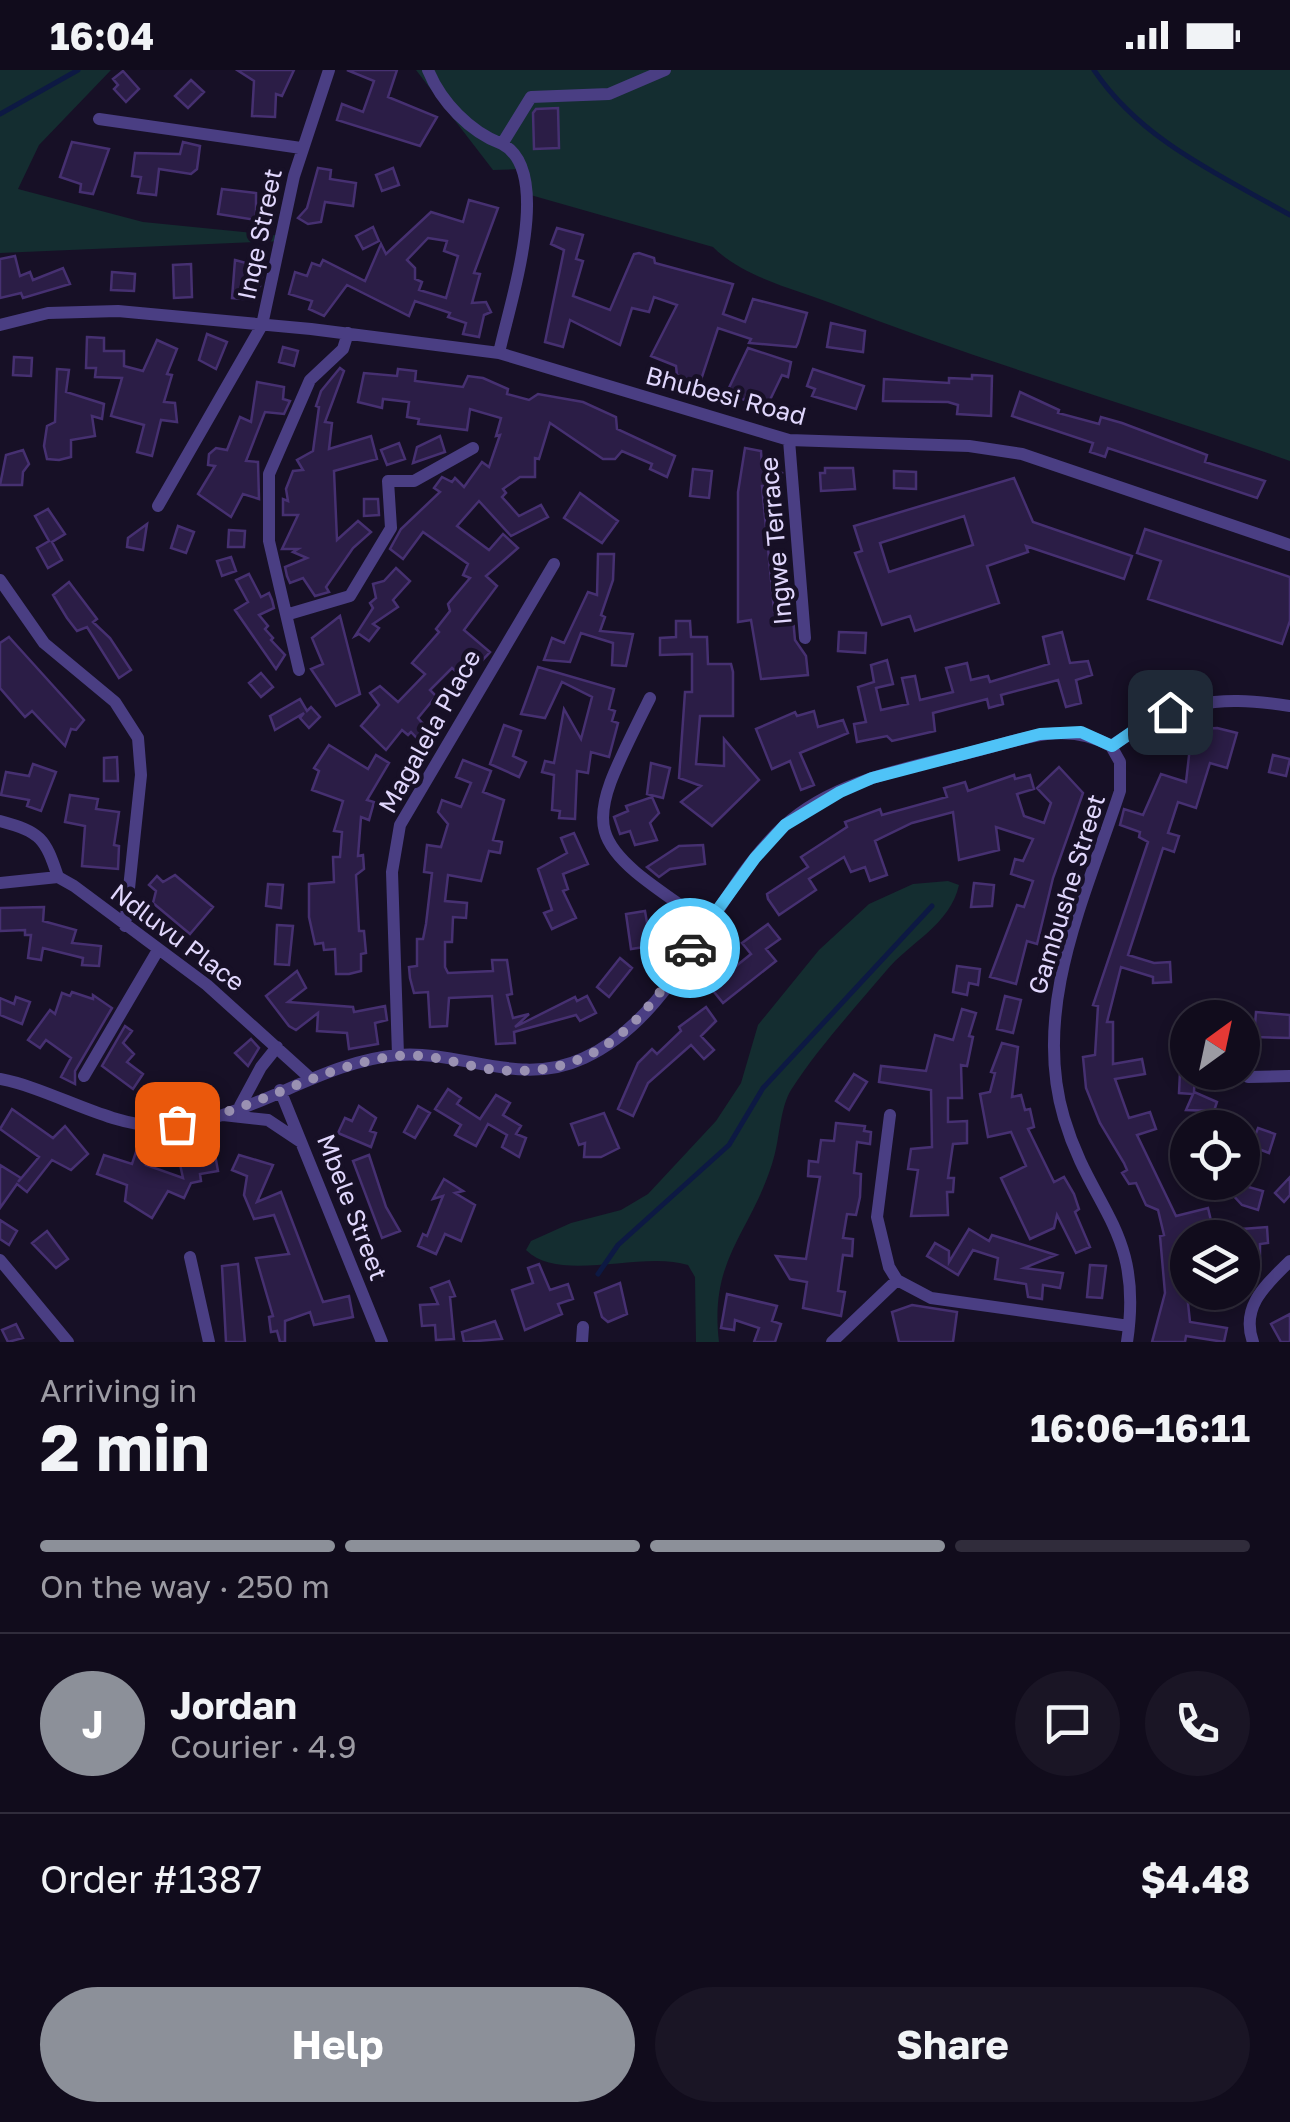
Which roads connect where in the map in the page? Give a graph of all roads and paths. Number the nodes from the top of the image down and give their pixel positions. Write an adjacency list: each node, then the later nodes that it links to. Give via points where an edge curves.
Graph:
1 (329, 70): 6 (street, Inqe Street)
2 (428, 70): 5 (street, via 463,119)
3 (665, 70): 5 (street, via 609,94 531,97)
4 (99, 119): 6 (street)
5 (502, 144): 10 (street, via 525,169 526,214)
6 (301, 148): 8 (street, Inqe Street)
7 (0, 324): 8 (street, Bhubesi Road, via 90,311)
8 (262, 325): 9 (street, Bhubesi Road); 13 (street, Inqe Street)
9 (348, 333): 10 (street, Bhubesi Road); 17 (street, via 343,348 310,380 270,474 266,519)
10 (499, 353): 11 (street, Bhubesi Road)
11 (790, 440): 14 (street, Bhubesi Road, via 997,448); 18 (street, Ingwe Terrace)
12 (473, 448): 17 (street, via 424,476 388,481 391,528 350,596)
13 (158, 506)
14 (1290, 544)
15 (554, 564): 30 (street, Magalela Place, via 400,825 392,872)
16 (0, 580): 27 (street, via 44,643 115,702 138,738 141,775)
17 (288, 614): 19 (street)
18 (805, 638)
19 (299, 670)
20 (650, 698): 26 (street, via 605,790 606,834 633,874)
21 (1290, 706): 22 (street, via 1240,698 1190,706 1152,718)
22 (1112, 746): 26 (street, via 1081,732 1040,734 840,792 785,825); 45 (street, Gambushe Street, via 1120,762 1120,790 1054,1013 1064,1120 1126,1254)
23 (0, 822): 24 (street, via 47,844)
24 (58, 877): 25 (street); 27 (street, Ndluvu Place)
25 (0, 883)
26 (708, 924): 30 (street, via 646,1014 582,1059 528,1071)
27 (125, 926): 28 (street, Ndluvu Place)
28 (158, 950): 29 (street, Ndluvu Place); 31 (street)
29 (278, 1047): 34 (street, Ndluvu Place); 37 (street)
30 (398, 1055): 34 (street)
31 (84, 1076)
32 (1290, 1076): 33 (street)
33 (1260, 1077)
34 (310, 1078): 36 (street)
35 (0, 1079): 38 (street, via 158,1126)
36 (280, 1090): 37 (street); 40 (street, Mbele Street)
37 (240, 1106): 38 (street)
38 (222, 1114): 40 (street, via 268,1120)
39 (890, 1115): 44 (street, via 877,1218)
40 (306, 1148): 49 (street, Mbele Street)
41 (190, 1257): 48 (street)
42 (0, 1260): 47 (street)
43 (1290, 1261): 53 (street, via 1255,1300 1248,1325)
44 (896, 1280): 45 (street, via 931,1298); 51 (street)
45 (1129, 1326): 52 (street, Gambushe Street)
46 (582, 1327): 50 (street)
47 (68, 1342)
48 (209, 1342)
49 (382, 1342)
50 (582, 1342)
51 (832, 1342)
52 (1126, 1342)
53 (1252, 1342)

